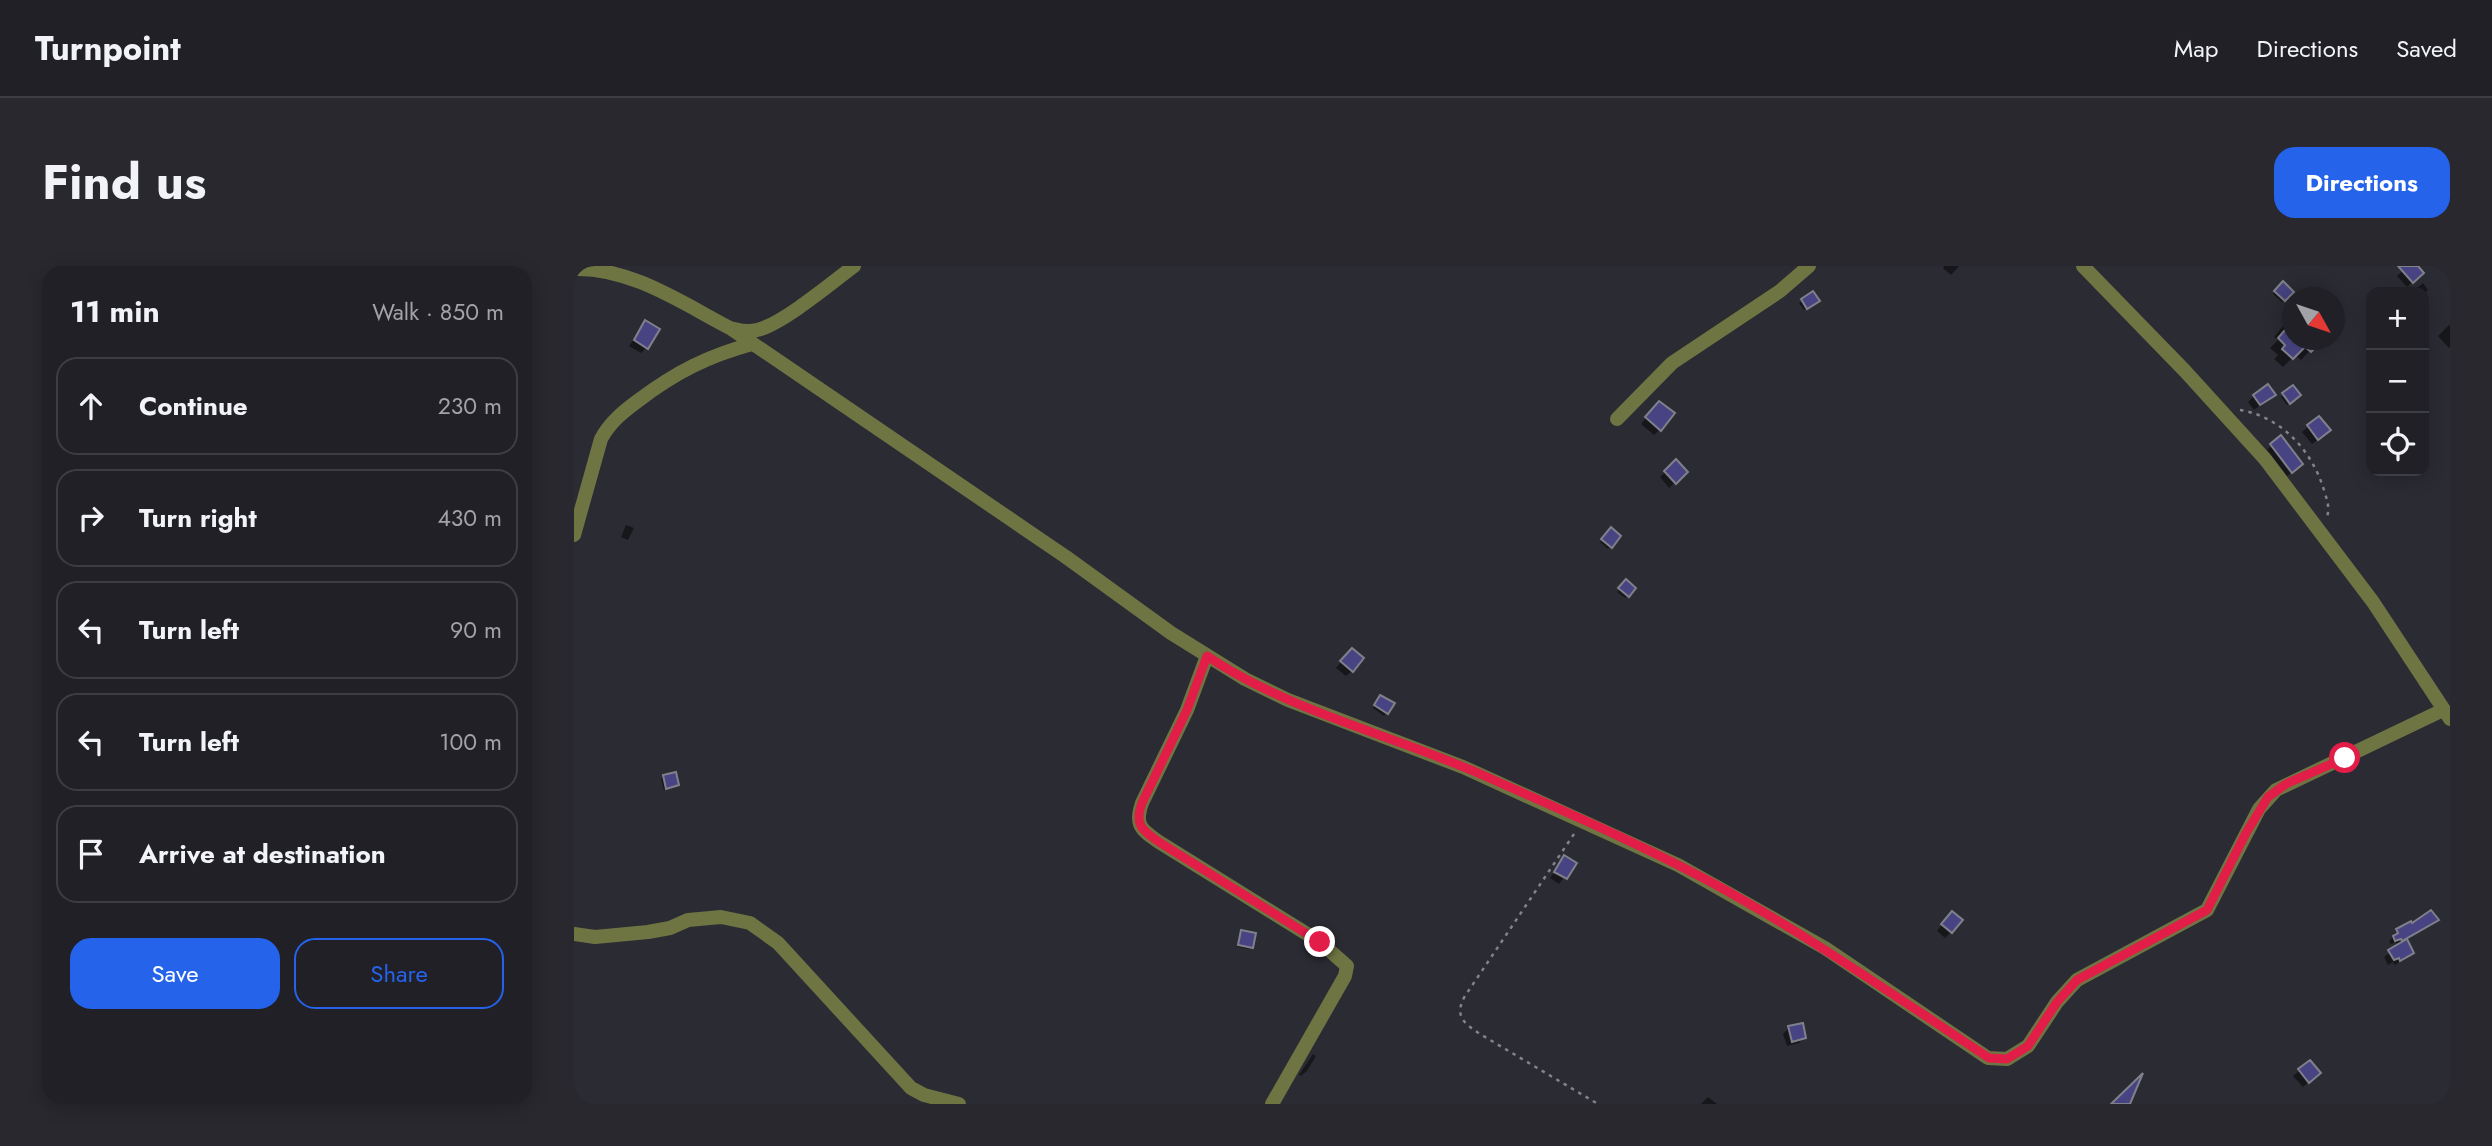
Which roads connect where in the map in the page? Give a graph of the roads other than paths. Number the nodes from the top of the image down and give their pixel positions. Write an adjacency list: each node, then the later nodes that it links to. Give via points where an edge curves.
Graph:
1 (854, 266): 5 (street, via 765,328 744,332)
2 (1809, 266): 7 (street, via 1780,291 1672,363)
3 (2083, 266): 10 (street, via 2265,459 2399,640)
4 (574, 269): 5 (street, via 627,277)
5 (730, 328): 6 (street)
6 (752, 344): 8 (street, via 692,365 606,429); 9 (street)
7 (1617, 419)
8 (574, 535)
9 (1207, 656): 10 (street, via 1287,700 1463,766 1678,865 1825,948 1998,1060 2017,1055 2028,1046 2077,980 2207,910 2259,809 2276,790); 13 (street, via 1187,710 1142,803 1139,825 1320,942 1347,966)
10 (2446, 715)
11 (574, 934): 12 (street, via 595,937 648,932 688,920 721,917 750,923 778,943 911,1088)
12 (959, 1104)
13 (1272, 1104)

